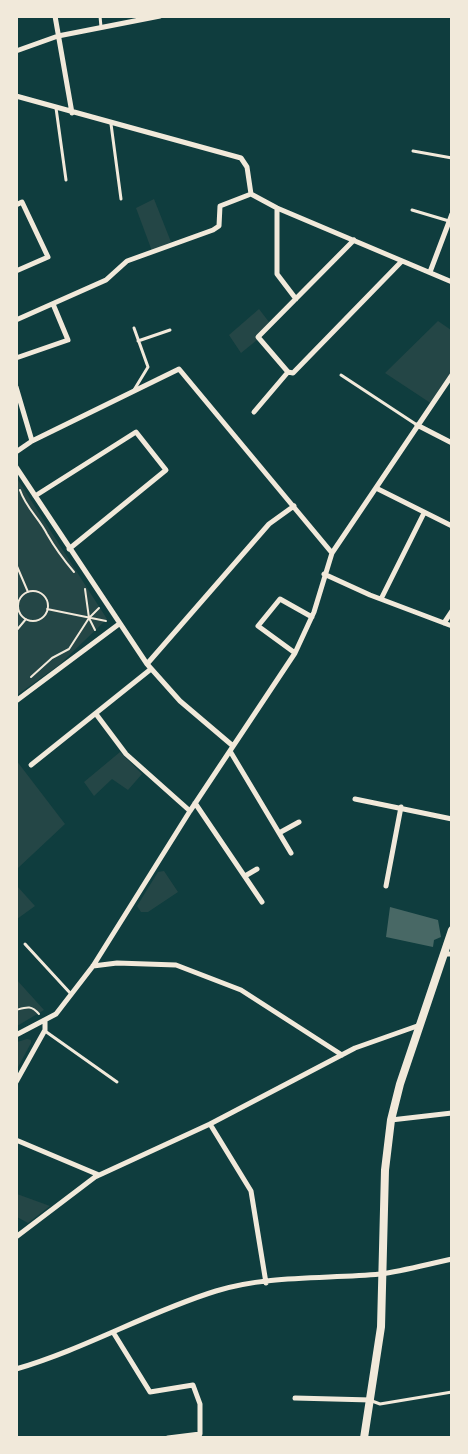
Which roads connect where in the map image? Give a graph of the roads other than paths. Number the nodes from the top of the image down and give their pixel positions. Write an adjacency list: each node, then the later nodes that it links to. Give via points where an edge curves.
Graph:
1 (55, 16): 5 (street)
2 (99, 16): 4 (lane)
3 (160, 16): 4 (street)
4 (102, 28): 5 (street)
5 (58, 36): 6 (street); 9 (street)
6 (16, 51)
7 (16, 96): 8 (street)
8 (56, 108): 9 (street); 13 (lane)
9 (72, 113): 10 (street)
10 (111, 124): 14 (street, via 241,158); 15 (lane)
11 (413, 151): 12 (lane)
12 (452, 158)
13 (66, 180)
14 (251, 194): 17 (street); 27 (street, via 220,206 219,226 213,230 127,261 106,280)
15 (121, 199)
16 (16, 205): 23 (street, via 22,202 48,257)
17 (277, 208): 21 (street); 26 (street, via 277,274)
18 (412, 210): 20 (lane)
19 (452, 214): 20 (street)
20 (449, 221): 24 (street)
21 (354, 240): 22 (street); 26 (street)
22 (401, 262): 24 (street); 33 (street, via 292,373)
23 (16, 272)
24 (430, 272): 25 (street)
25 (452, 282)
26 (296, 299): 33 (street, via 258,337)
27 (53, 304): 28 (street); 32 (street, via 68,340)
28 (16, 320)
29 (134, 328): 31 (lane)
30 (170, 330): 31 (lane)
31 (138, 341): 37 (lane, via 148,367)
32 (16, 358)
33 (288, 372): 40 (street)
34 (341, 375): 41 (lane)
35 (452, 375): 41 (street)
36 (16, 387): 38 (street)
37 (134, 390): 42 (street); 48 (street, via 179,369)
38 (22, 404): 39 (street); 42 (street)
39 (16, 408)
40 (254, 412)
41 (417, 425): 43 (street); 46 (street)
42 (32, 441): 44 (street)
43 (452, 443)
44 (16, 452)
45 (16, 466): 47 (street)
46 (376, 488): 49 (street); 52 (street)
47 (35, 496): 51 (street); 51 (street, via 136,432 166,470)
48 (294, 506): 52 (street); 61 (street, via 269,524)
49 (424, 513): 50 (street); 54 (street)
50 (452, 526)
51 (69, 549): 58 (street)
52 (332, 553): 53 (street)
53 (324, 574): 54 (street); 56 (street)
54 (381, 599): 57 (street)
55 (452, 610): 57 (street)
56 (312, 617): 60 (street); 60 (street, via 280,599 258,626)
57 (444, 623): 59 (street)
58 (119, 624): 61 (street); 62 (street)
59 (452, 626)
60 (295, 653): 64 (street)
61 (149, 666): 63 (street); 64 (street)
62 (16, 701)
63 (96, 714): 65 (street); 69 (street, via 126,754)
64 (231, 748): 67 (street); 72 (street)
65 (31, 765)
66 (355, 798): 68 (street)
67 (195, 802): 69 (street); 75 (street)
68 (401, 807): 70 (street); 76 (street)
69 (190, 811): 81 (street)
70 (452, 819)
71 (299, 822): 72 (street)
72 (279, 833): 73 (street)
73 (291, 854)
74 (257, 869): 75 (street)
75 (245, 876): 77 (street)
76 (386, 886)
77 (262, 902)
78 (452, 930): 80 (main road)
79 (25, 944): 82 (lane)
80 (448, 954): 84 (main road)
81 (93, 966): 82 (street); 87 (street, via 176,965 242,990)
82 (71, 994): 83 (street, via 56,1014)
83 (45, 1021): 85 (street); 86 (street)
84 (421, 1024): 87 (street); 91 (main road)
85 (45, 1030): 88 (street); 89 (lane)
86 (16, 1035)
87 (342, 1055): 92 (street)
88 (16, 1082)
89 (117, 1082)
90 (452, 1113): 91 (street)
91 (391, 1119): 97 (main road, via 384,1170)
92 (210, 1124): 94 (street); 98 (street, via 251,1191)
93 (16, 1140): 94 (street)
94 (99, 1176): 95 (street)
95 (16, 1237)
96 (452, 1259): 97 (street)
97 (382, 1274): 98 (street); 103 (main road, via 381,1328)
98 (266, 1282): 99 (street, via 217,1290)
99 (113, 1332): 100 (street, via 57,1357); 104 (street, via 150,1392 193,1385 200,1404 200,1434)
100 (16, 1369)
101 (452, 1392): 103 (lane, via 380,1404)
102 (295, 1398): 103 (street)
103 (371, 1400): 105 (main road)
104 (168, 1437)
105 (364, 1437)

